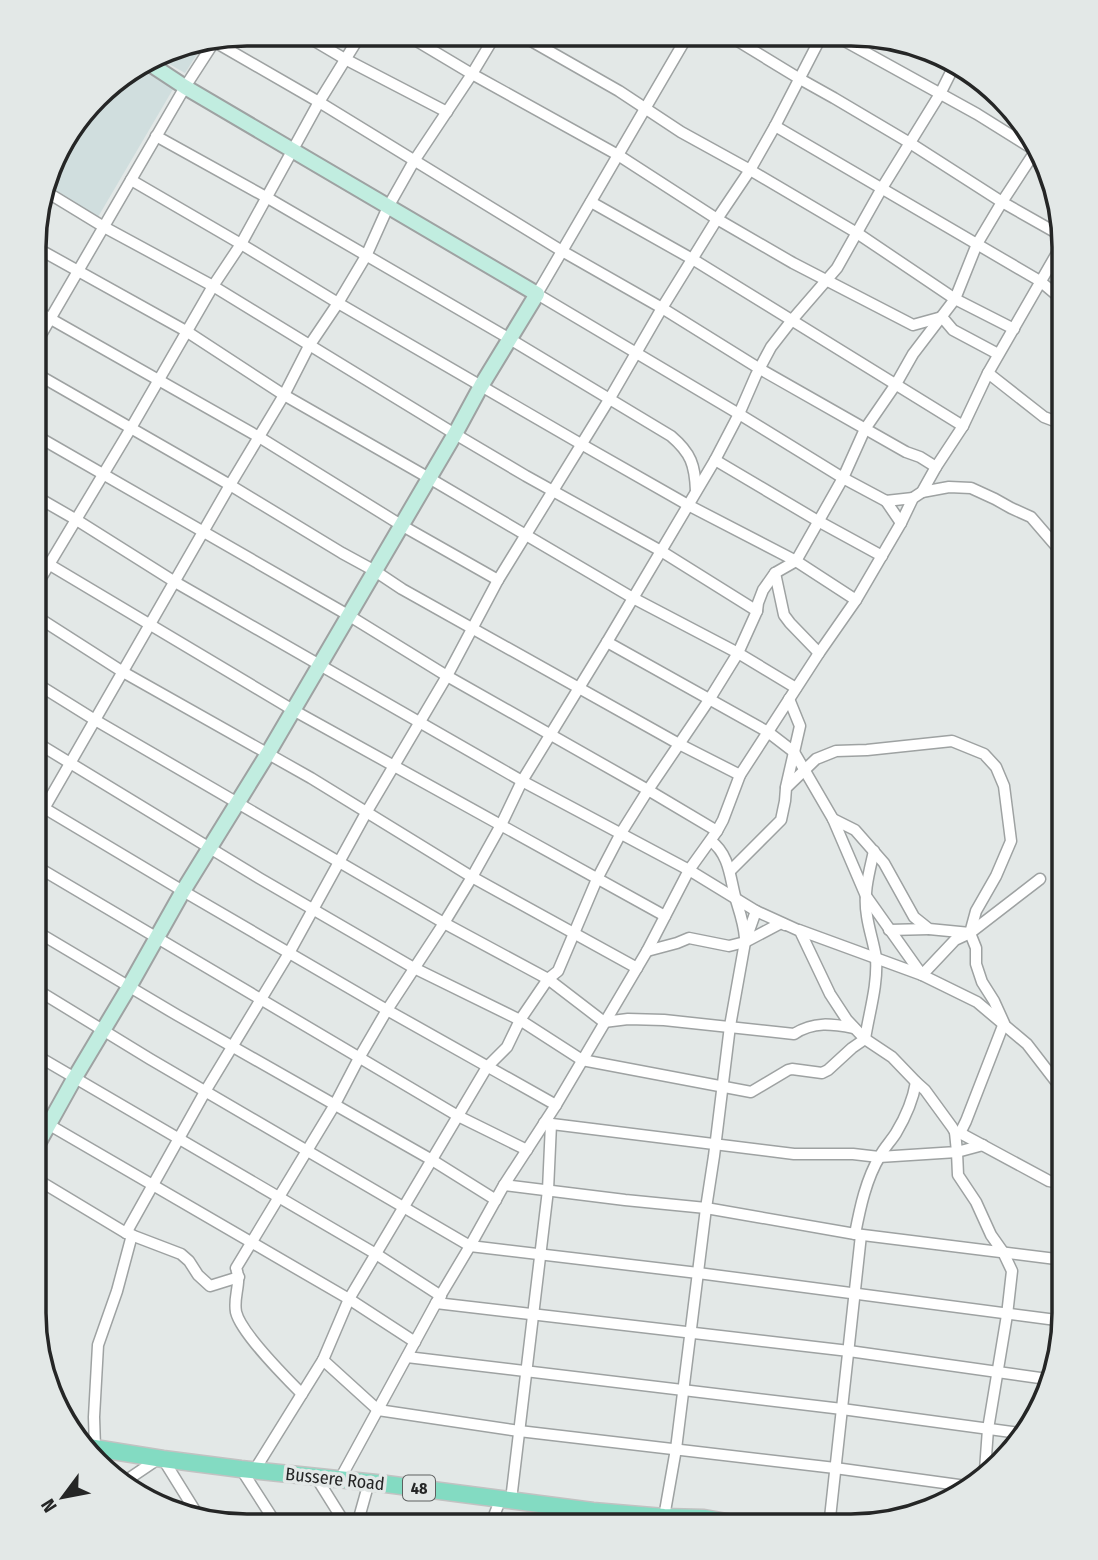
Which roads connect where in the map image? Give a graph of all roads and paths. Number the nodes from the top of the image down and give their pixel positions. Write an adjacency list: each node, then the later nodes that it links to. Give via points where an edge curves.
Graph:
1 (323, 46): 12 (street)
2 (353, 46): 12 (street)
3 (425, 46): 15 (street)
4 (489, 46): 15 (street)
5 (540, 46): 20 (street)
6 (682, 46): 20 (street)
7 (747, 46): 16 (street)
8 (816, 46): 16 (street)
9 (854, 46): 18 (street)
10 (227, 47): 19 (street)
11 (210, 49): 17 (street)
12 (345, 59): 19 (street); 21 (street)
13 (156, 67): 17 (street)
14 (951, 72): 18 (street)
15 (472, 74): 21 (street); 27 (street)
16 (800, 79): 22 (street); 24 (street)
17 (185, 86): 23 (street); 26 (street)
18 (940, 94): 24 (street); 25 (street)
19 (319, 102): 26 (street); 29 (street)
20 (645, 109): 27 (street); 30 (street)
21 (447, 112): 29 (street)
22 (775, 127): 30 (street); 32 (street)
23 (156, 136): 31 (street); 34 (street)
24 (909, 143): 32 (street); 36 (street)
25 (1024, 143)
26 (293, 150): 34 (street); 37 (street)
27 (618, 155): 35 (street); 38 (street)
28 (1033, 160): 36 (street)
29 (414, 161): 37 (street); 44 (street)
30 (750, 170): 38 (street); 41 (street)
31 (131, 180): 39 (street); 42 (street)
32 (882, 188): 41 (street); 43 (street)
33 (52, 195): 39 (street)
34 (266, 197): 42 (street); 46 (street)
35 (591, 202): 44 (street); 47 (street)
36 (1002, 202): 40 (street); 43 (street)
37 (388, 206): 46 (street); 54 (street)
38 (718, 219): 47 (street); 50 (street)
39 (104, 227): 49 (street); 52 (street)
40 (1051, 230)
41 (857, 233): 50 (street); 55 (street)
42 (241, 244): 52 (street); 56 (street)
43 (977, 244): 51 (street); 55 (street)
44 (562, 251): 54 (street); 57 (street)
45 (46, 253): 49 (street)
46 (366, 256): 56 (street); 65 (street)
47 (694, 260): 57 (street); 61 (street)
48 (1052, 260): 51 (street)
49 (78, 272): 60 (street); 64 (street)
50 (826, 281): 59 (street, via 913,325); 61 (street)
51 (1040, 281): 53 (street); 63 (street)
52 (213, 286): 64 (street); 66 (street)
53 (1052, 291)
54 (537, 293): 65 (street); 67 (street)
55 (955, 299): 59 (street); 63 (street)
56 (338, 303): 66 (street); 74 (street)
57 (662, 308): 67 (street); 69 (street)
58 (46, 317): 60 (street)
59 (942, 317): 68 (street, via 953,330); 73 (street)
60 (50, 319): 62 (street); 72 (street)
61 (792, 320): 69 (street); 73 (street)
62 (46, 326)
63 (1014, 329): 68 (street)
64 (186, 331): 72 (street); 75 (street)
65 (510, 339): 74 (street); 76 (street)
66 (310, 346): 75 (street); 82 (street)
67 (636, 353): 76 (street); 77 (street)
68 (998, 354): 70 (street)
69 (760, 369): 77 (street); 81 (street)
70 (988, 373): 78 (street); 79 (street)
71 (46, 379): 80 (street)
72 (157, 380): 80 (street); 83 (street)
73 (896, 384): 79 (street); 81 (street)
74 (481, 386): 82 (street); 85 (street)
75 (284, 395): 83 (street); 89 (street)
76 (610, 398): 85 (street); 93 (street, via 682,446 692,461)
77 (739, 414): 86 (street); 90 (street)
78 (1052, 420)
79 (962, 426): 87 (street)
80 (131, 428): 88 (street); 91 (street)
81 (865, 429): 87 (street); 90 (street)
82 (455, 434): 89 (street); 92 (street)
83 (260, 437): 91 (street); 101 (street)
84 (46, 441): 88 (street)
85 (581, 444): 92 (street); 97 (street)
86 (715, 460): 93 (street); 99 (street)
87 (936, 467): 94 (street)
88 (102, 474): 98 (street); 102 (street)
89 (429, 478): 101 (street); 103 (street)
90 (843, 478): 95 (street); 99 (street)
91 (230, 485): 102 (street); 111 (street)
92 (553, 491): 103 (street); 105 (street)
93 (696, 492): 97 (street)
94 (917, 495): 95 (street); 100 (street); 104 (street, via 949,487 971,488 1031,517)
95 (886, 501): 100 (street)
96 (46, 502): 98 (street)
97 (688, 505): 105 (street); 107 (street)
98 (75, 519): 109 (street); 114 (street)
99 (818, 521): 106 (street); 107 (street)
100 (901, 523): 106 (street)
101 (401, 525): 111 (street); 113 (street)
102 (204, 533): 114 (street); 118 (street)
103 (526, 535): 113 (street); 115 (street)
104 (1052, 541)
105 (661, 551): 115 (street); 117 (street)
106 (882, 556): 116 (street)
107 (796, 561): 112 (street); 116 (street)
108 (46, 562): 109 (street)
109 (49, 564): 110 (street); 120 (street)
110 (46, 569)
111 (375, 571): 118 (street); 121 (street)
112 (775, 573): 117 (street, via 763,590); 124 (street, via 784,614)
113 (498, 580): 121 (street)
114 (176, 582): 120 (street); 125 (street)
115 (633, 598): 122 (street); 123 (street)
116 (856, 600): 124 (street)
117 (757, 611): 123 (street)
118 (348, 615): 125 (street); 127 (street)
119 (46, 623): 126 (street)
120 (150, 625): 126 (street); 133 (street)
121 (472, 628): 127 (street); 128 (street)
122 (607, 642): 128 (street); 132 (street)
123 (738, 653): 129 (street); 132 (street)
124 (819, 653): 129 (street)
125 (319, 665): 133 (street); 135 (street)
126 (124, 672): 134 (street); 141 (street)
127 (447, 676): 135 (street); 137 (street)
128 (578, 688): 137 (street); 138 (street)
129 (796, 688): 131 (street)
130 (46, 689): 134 (street)
131 (789, 699): 136 (street); 140 (street, via 800,726)
132 (709, 701): 136 (street); 138 (street)
133 (293, 710): 141 (street); 143 (street)
134 (95, 720): 142 (street); 149 (street)
135 (420, 723): 143 (street); 146 (street)
136 (768, 732): 140 (street); 145 (street)
137 (549, 735): 146 (street); 148 (street)
138 (679, 744): 145 (street); 148 (street)
139 (46, 748): 142 (street)
140 (794, 752): 144 (street); 147 (street)
141 (267, 755): 149 (street); 152 (street)
142 (71, 762): 150 (street); 157 (street)
143 (394, 766): 152 (street); 154 (street)
144 (805, 769): 147 (street); 153 (street); 177 (street, via 836,751 952,741 984,754 1004,786 1011,841)
145 (740, 775): 156 (street)
146 (522, 781): 154 (street); 155 (street)
147 (786, 788): 161 (street, via 781,820)
148 (648, 790): 155 (street); 156 (street)
149 (237, 803): 157 (street); 159 (street)
150 (46, 804)
151 (46, 808): 166 (street)
152 (366, 813): 159 (street); 163 (street)
153 (833, 820): 158 (street, via 855,830); 167 (street)
154 (501, 825): 163 (street); 165 (street)
155 (621, 833): 160 (street); 165 (street)
156 (714, 836): 160 (street); 161 (street)
157 (210, 847): 166 (street); 169 (street)
158 (874, 851): 167 (street); 174 (street, via 914,917)
159 (339, 862): 169 (street); 172 (street)
160 (689, 870): 168 (street); 171 (street)
161 (730, 871): 168 (street)
162 (46, 872): 179 (street)
163 (472, 877): 172 (street); 176 (street)
164 (1040, 879): 177 (street)
165 (597, 880): 171 (street); 176 (street)
166 (183, 891): 179 (street); 182 (street)
167 (866, 896): 175 (street); 183 (street)
168 (736, 899): 170 (street); 180 (street)
169 (313, 909): 182 (street); 184 (street)
170 (757, 911): 173 (street); 180 (street)
171 (665, 916): 181 (street)
172 (444, 923): 184 (street); 187 (street)
173 (781, 923): 180 (street); 183 (street); 196 (street, via 800,931 830,994)
174 (929, 929): 175 (street); 177 (street)
175 (888, 930): 186 (street)
176 (575, 933): 185 (street); 187 (street, via 558,971)
177 (970, 933): 186 (street, via 955,940); 194 (street, via 982,982)
178 (46, 937): 188 (street)
179 (157, 938): 188 (street); 190 (street)
180 (745, 942): 181 (street, via 729,946 689,938); 195 (street)
181 (647, 951): 185 (street)
182 (289, 953): 190 (street); 191 (street)
183 (876, 959): 186 (street); 198 (street)
184 (414, 968): 191 (street); 192 (street)
185 (636, 968): 193 (street)
186 (922, 975): 194 (street, via 977,1002)
187 (548, 979): 192 (street); 193 (street)
188 (129, 987): 197 (street); 199 (street)
189 (46, 995): 197 (street)
190 (261, 999): 199 (street); 200 (street)
191 (387, 1010): 200 (street); 203 (street)
192 (520, 1020): 201 (street); 203 (street, via 507,1047)
193 (604, 1022): 195 (street, via 664,1020); 201 (street)
194 (1004, 1023): 204 (street); 215 (street, via 966,1121)
195 (730, 1026): 196 (street, via 794,1034 813,1025); 207 (street)
196 (855, 1028): 198 (street)
197 (103, 1030): 205 (street); 208 (street)
198 (865, 1039): 206 (street, via 892,1057); 207 (street, via 822,1073 788,1070 751,1092)
199 (233, 1047): 208 (street); 210 (street)
200 (359, 1058): 210 (street); 211 (street)
201 (582, 1060): 207 (street); 209 (street)
202 (46, 1062): 205 (street)
203 (486, 1067): 209 (street); 211 (street)
204 (1052, 1076)
205 (74, 1079): 213 (street); 216 (street)
206 (916, 1082): 215 (street); 222 (street, via 904,1119)
207 (723, 1087): 217 (street)
208 (206, 1090): 216 (street); 219 (street)
209 (556, 1105): 212 (street)
210 (334, 1106): 219 (street); 223 (street)
211 (458, 1116): 220 (street); 223 (street)
212 (548, 1123): 217 (street); 220 (street); 228 (street)
213 (48, 1124): 214 (street); 226 (street)
214 (46, 1128)
215 (957, 1132): 218 (street); 221 (street)
216 (178, 1139): 226 (street); 229 (street)
217 (716, 1143): 222 (street, via 794,1154); 232 (street)
218 (983, 1145): 221 (street); 224 (street)
219 (307, 1150): 229 (street); 231 (street)
220 (527, 1150): 227 (street)
221 (957, 1152): 222 (street); 237 (street, via 958,1175)
222 (879, 1157): 234 (street, via 863,1198)
223 (432, 1160): 230 (street); 231 (street)
224 (1052, 1182)
225 (46, 1185): 233 (street)
226 (153, 1185): 233 (street); 235 (street)
227 (504, 1185): 228 (street); 230 (street)
228 (548, 1190): 232 (street); 239 (street)
229 (279, 1196): 235 (street); 238 (street)
230 (496, 1200): 236 (street)
231 (403, 1207): 236 (street); 238 (street)
232 (706, 1208): 234 (street); 241 (street)
233 (129, 1234): 242 (street, via 181,1254 210,1286); 264 (street, via 117,1291 98,1345)
234 (858, 1235): 237 (street); 243 (street)
235 (251, 1243): 242 (street, via 236,1268); 244 (street)
236 (470, 1247): 239 (street); 245 (street)
237 (1003, 1252): 240 (street); 247 (street, via 1012,1271)
238 (376, 1254): 244 (street); 245 (street)
239 (540, 1255): 241 (street); 246 (street)
240 (1052, 1258)
241 (698, 1273): 243 (street); 249 (street)
242 (239, 1277): 258 (street, via 235,1301 244,1327)
243 (855, 1293): 247 (street); 251 (street)
244 (349, 1299): 250 (street); 253 (street)
245 (439, 1299): 246 (street); 250 (street)
246 (533, 1314): 249 (street); 254 (street)
247 (1007, 1314): 248 (street); 255 (street)
248 (1052, 1320)
249 (691, 1332): 251 (street); 257 (street)
250 (415, 1342): 252 (street)
251 (849, 1351): 255 (street); 259 (street)
252 (407, 1357): 254 (street); 260 (street)
253 (323, 1360): 258 (street); 260 (street)
254 (526, 1371): 257 (street); 262 (street)
255 (998, 1372): 256 (street); 261 (street)
256 (1042, 1377)
257 (684, 1390): 259 (street); 266 (street)
258 (302, 1394): 270 (street)
259 (842, 1409): 261 (street); 269 (street)
260 (379, 1410): 262 (street); 273 (street)
261 (988, 1429): 263 (street); 268 (street)
262 (519, 1431): 266 (street); 276 (street)
263 (1013, 1432)
264 (91, 1441)
265 (98, 1449): 267 (main road, Bussere Road / 48)
266 (677, 1449): 269 (street); 285 (street)
267 (161, 1459): 270 (main road, Bussere Road / 48); 272 (street); 277 (street)
268 (985, 1464)
269 (835, 1468): 275 (street); 286 (street)
270 (248, 1470): 271 (main road, Bussere Road / 48); 279 (street)
271 (316, 1477): 273 (main road, Bussere Road / 48); 280 (street)
272 (132, 1478)
273 (340, 1479): 274 (main road, Bussere Road / 48)
274 (369, 1482): 276 (main road, Bussere Road / 48); 281 (street)
275 (956, 1485)
276 (506, 1499): 278 (main road, Bussere Road / 48); 282 (street)
277 (193, 1507)
278 (564, 1507): 283 (street); 284 (main road, Bussere Road / 48)
279 (271, 1514)
280 (339, 1514)
281 (360, 1514)
282 (497, 1514)
283 (568, 1514)
284 (604, 1514)
285 (665, 1514)
286 (830, 1514)

